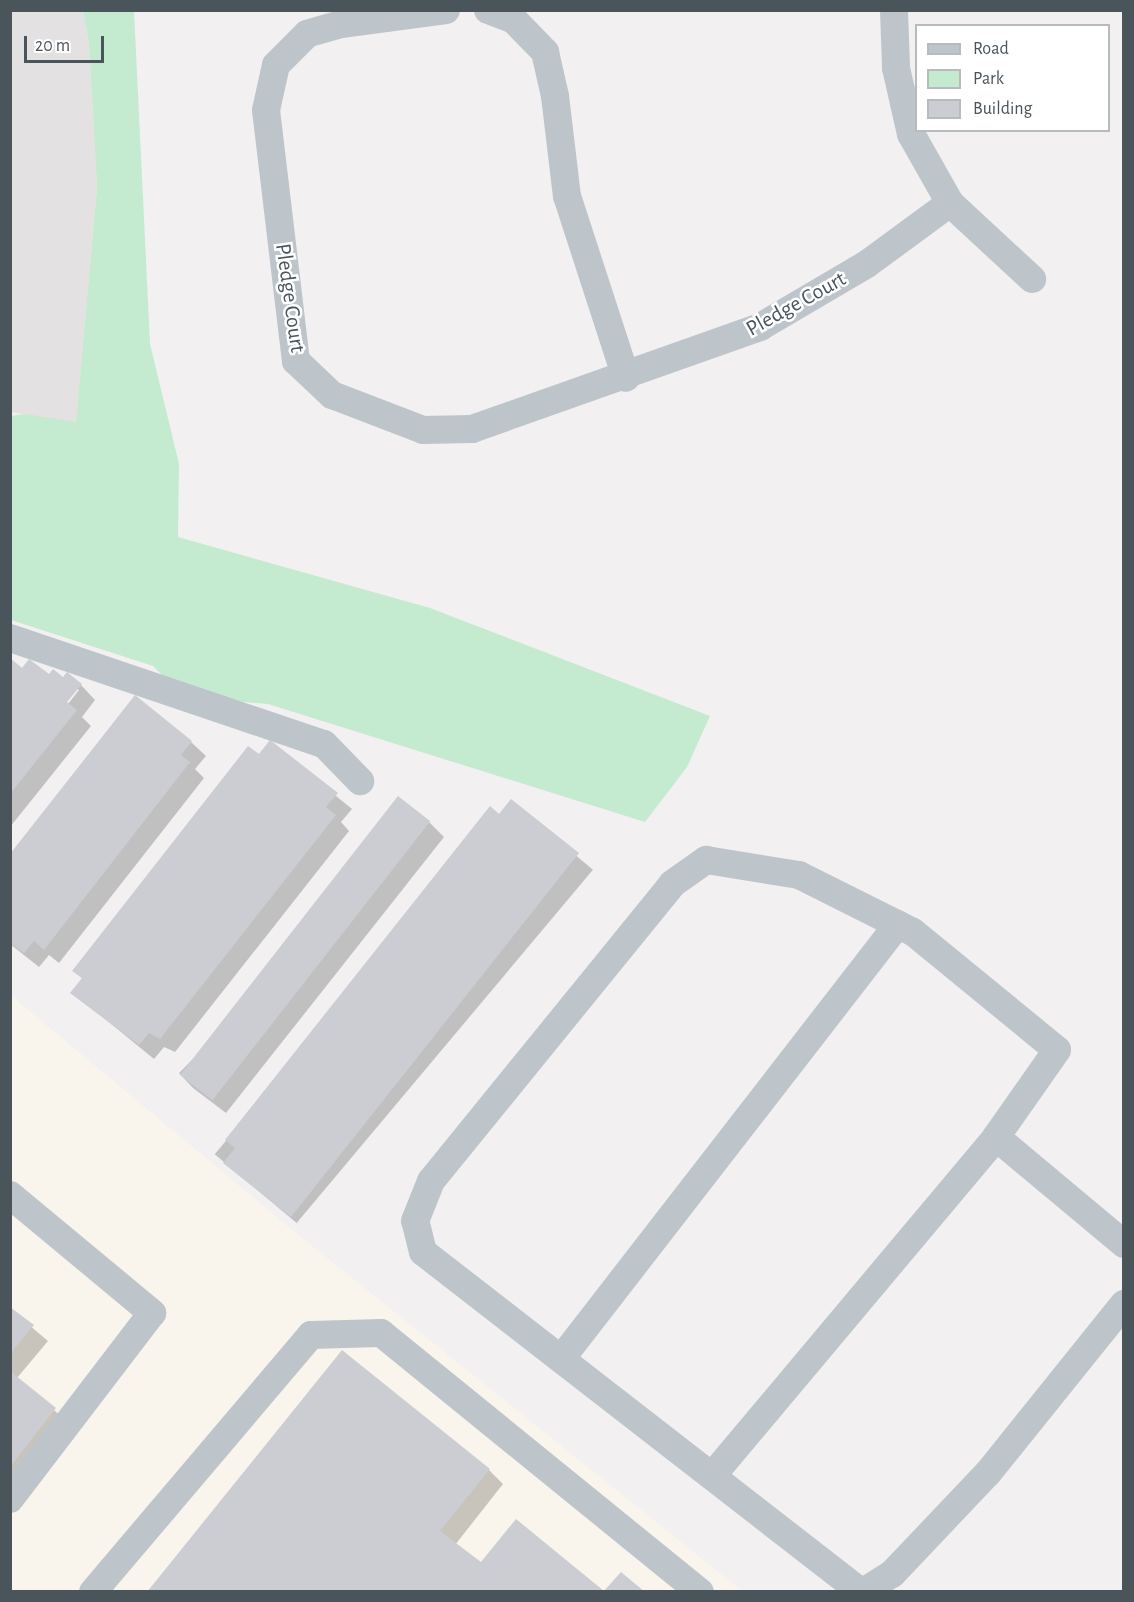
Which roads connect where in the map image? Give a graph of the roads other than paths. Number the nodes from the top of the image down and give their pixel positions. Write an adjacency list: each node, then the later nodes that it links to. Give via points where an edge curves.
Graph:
1 (446, 10): 6 (street, Pledge Court, via 341,24 307,34 276,65 266,110 296,361 332,395 423,430 472,429)
2 (488, 10): 6 (street, via 514,20 545,52 555,96 567,196)
3 (894, 10): 4 (street, via 896,68 911,134)
4 (950, 203): 5 (street); 6 (street, Pledge Court, via 867,264 760,327)
5 (1032, 279)
6 (626, 378)
7 (10, 638): 8 (street, via 324,744)
8 (360, 781)
9 (898, 924): 10 (street, via 913,932 1057,1050); 14 (street); 14 (street, via 799,875 706,860 672,884 432,1181 415,1221 423,1252)
10 (996, 1137): 12 (street); 15 (street)
11 (10, 1195): 16 (street, via 152,1313)
12 (1124, 1244)
13 (1124, 1304): 19 (street, via 988,1473 892,1574)
14 (561, 1359): 15 (street)
15 (712, 1476): 19 (street)
16 (10, 1499)
17 (93, 1592): 18 (street, via 311,1335 381,1333)
18 (700, 1592)
19 (862, 1592)

